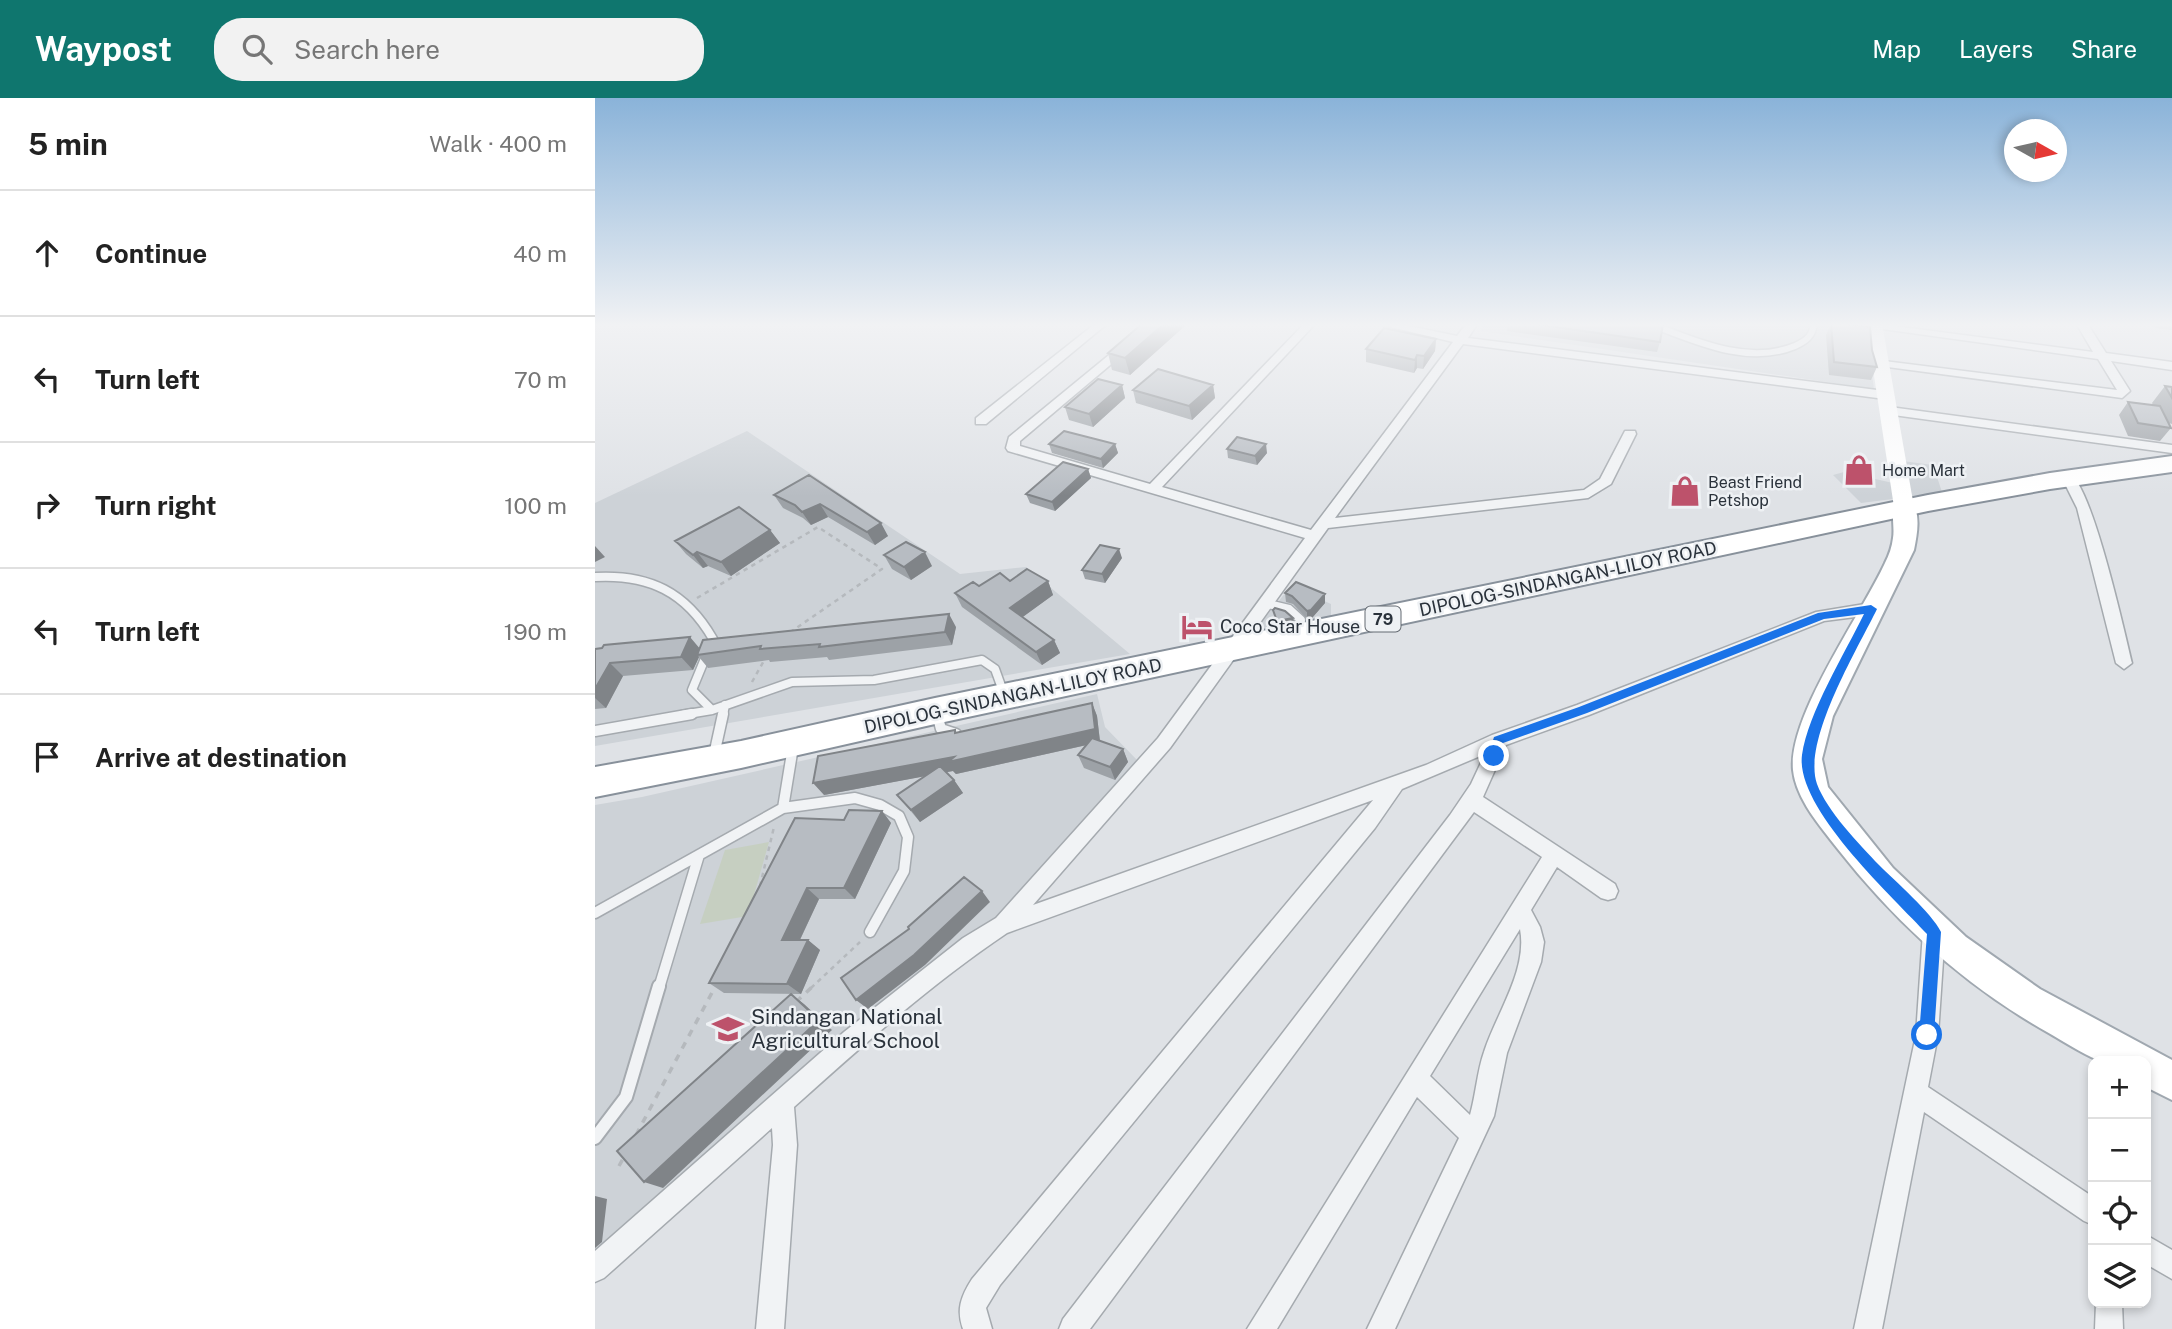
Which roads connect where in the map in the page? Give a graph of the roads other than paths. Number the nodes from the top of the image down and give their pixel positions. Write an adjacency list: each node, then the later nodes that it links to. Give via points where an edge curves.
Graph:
1 (1031, 380): 10 (street)
2 (1087, 380): 15 (street, via 1012,443 1017,450)
3 (1256, 380): 15 (street)
4 (1431, 380): 17 (street)
5 (1738, 380): 9 (street)
6 (1884, 380): 9 (street)
7 (2020, 380): 8 (street, via 2122,394)
8 (2117, 380)
9 (1888, 403): 12 (street); 16 (street)
10 (981, 421)
11 (1630, 434): 17 (street, via 1606,481 1588,494)
12 (2172, 450)
13 (2172, 464): 14 (highway, DIPOLOG-SINDANGAN-LILOY ROAD / 79)
14 (2069, 478): 16 (highway, DIPOLOG-SINDANGAN-LILOY ROAD / 79); 23 (street, via 2084,508)
15 (1152, 490): 17 (street)
16 (1904, 507): 20 (main road, via 1908,530 1902,556); 21 (highway, DIPOLOG-SINDANGAN-LILOY ROAD / 79)
17 (1318, 530): 19 (street)
18 (595, 577): 26 (lane, via 639,580 668,592 699,615 713,639 692,690)
19 (1264, 603): 21 (lane, via 1295,612 1302,625); 22 (street)
20 (1871, 609): 30 (street, via 1822,616); 44 (main road, via 1821,714 1808,753 1808,770 1822,805 1893,891)
21 (1300, 636): 22 (highway, DIPOLOG-SINDANGAN-LILOY ROAD / 79)
22 (1228, 652): 24 (highway, DIPOLOG-SINDANGAN-LILOY ROAD / 79); 42 (street, via 1164,743)
23 (2124, 663)
24 (1005, 696): 25 (lane, via 995,668 982,660 874,680 792,682); 27 (highway, DIPOLOG-SINDANGAN-LILOY ROAD / 79)
25 (725, 705): 26 (lane); 32 (lane)
26 (712, 710): 28 (lane)
27 (936, 711): 29 (lane, via 941,729); 31 (highway, DIPOLOG-SINDANGAN-LILOY ROAD / 79)
28 (595, 730)
29 (962, 734)
30 (1498, 740): 34 (street); 35 (street)
31 (794, 742): 32 (highway, DIPOLOG-SINDANGAN-LILOY ROAD / 79); 36 (lane)
32 (713, 760): 33 (highway, DIPOLOG-SINDANGAN-LILOY ROAD / 79)
33 (595, 782)
34 (1395, 784): 42 (street); 58 (street, via 991,1276 971,1306)
35 (1471, 800): 37 (street); 60 (street)
36 (781, 809): 38 (lane); 43 (lane, via 855,798 899,816 908,837 904,871)
37 (1554, 854): 39 (street); 40 (street)
38 (699, 855): 41 (lane); 52 (lane, via 626,1097)
39 (1608, 891)
40 (1520, 909): 47 (street); 51 (street, via 1533,942 1530,962 1503,1029)
41 (595, 913)
42 (1000, 926): 50 (street, via 861,1032)
43 (870, 932)
44 (1934, 932): 45 (main road, via 1996,981); 49 (street, via 1927,1035)
45 (2128, 1056)
46 (2151, 1069): 48 (main road)
47 (1416, 1079): 51 (street); 61 (street)
48 (2172, 1082)
49 (1917, 1093): 53 (street); 63 (street)
50 (782, 1103): 56 (street); 59 (street, via 785,1145)
51 (1474, 1136): 62 (street)
52 (595, 1138)
53 (2088, 1209)
54 (2151, 1251): 55 (street)
55 (2172, 1266)
56 (595, 1269)
57 (2109, 1308): 64 (street)
58 (971, 1326)
59 (771, 1329)
60 (1073, 1329)
61 (1261, 1329)
62 (1381, 1329)
63 (1868, 1329)
64 (2109, 1329)

